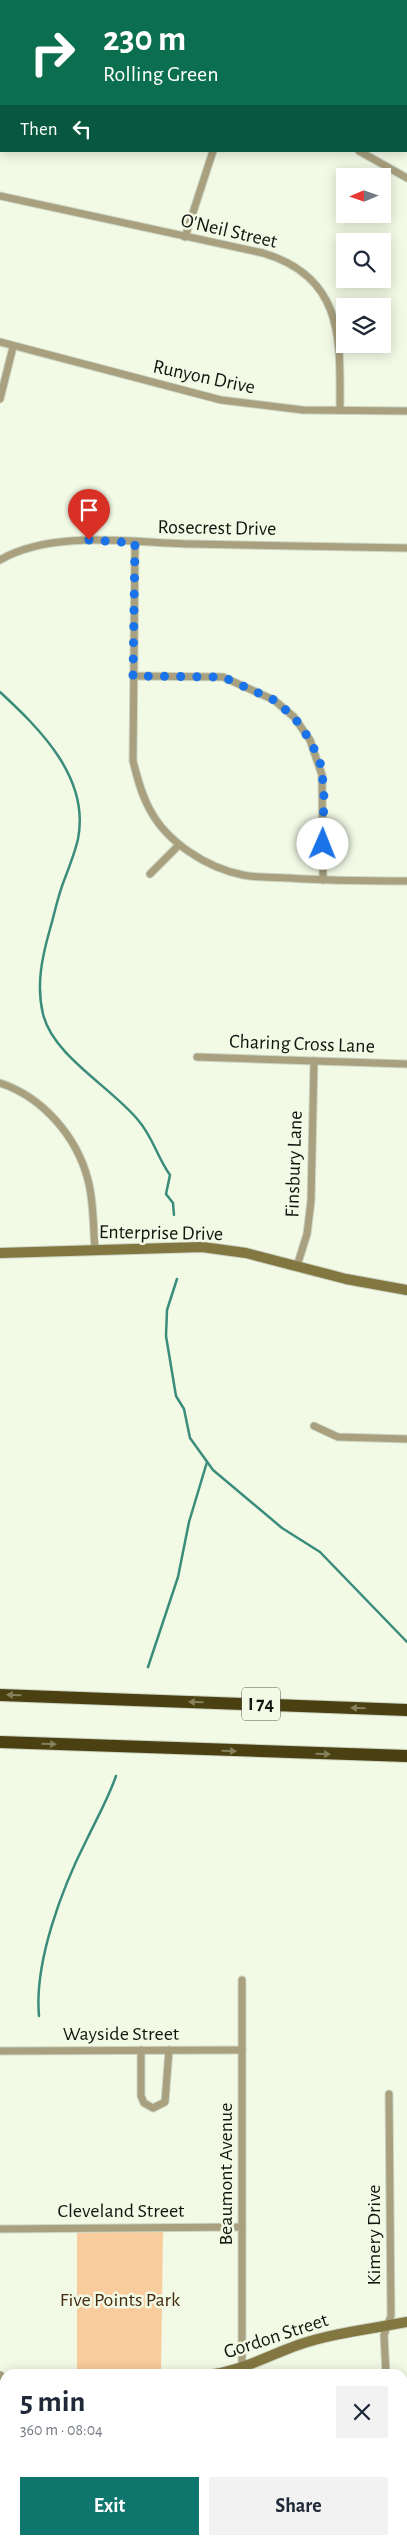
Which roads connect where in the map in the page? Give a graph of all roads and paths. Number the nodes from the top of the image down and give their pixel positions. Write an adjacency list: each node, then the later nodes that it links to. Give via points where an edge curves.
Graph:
1 (213, 152): 5 (street)
2 (361, 152): 3 (street)
3 (407, 178)
4 (0, 196): 5 (street, O'Neil Street)
5 (185, 237): 9 (street, O'Neil Street, via 272,256 294,267 313,283 329,306 338,329)
6 (0, 342): 7 (street, Runyon Drive)
7 (13, 347): 8 (street); 9 (street, Runyon Drive, via 221,400 303,410)
8 (0, 399)
9 (340, 410): 10 (street, Runyon Drive)
10 (407, 411)
11 (135, 543): 12 (street, Rosecrest Drive); 13 (street, Rosecrest Drive, via 63,542); 14 (street)
12 (407, 548)
13 (1, 556)
14 (133, 676): 15 (street, via 133,761 141,792 150,810); 17 (street, via 223,677 274,700 294,717 310,740 322,775)
15 (179, 845): 16 (street); 17 (street, via 221,868 242,875)
16 (150, 874)
17 (322, 880): 18 (street)
18 (407, 881)
19 (196, 1057): 20 (street, Charing Cross Lane)
20 (314, 1061): 21 (street, Charing Cross Lane); 25 (street, Finsbury Lane, via 311,1201 307,1234)
21 (407, 1064)
22 (0, 1083): 23 (street, via 26,1095 66,1132 88,1180)
23 (95, 1249): 24 (street, Enterprise Drive); 25 (street, Enterprise Drive, via 202,1247 246,1253)
24 (0, 1253)
25 (297, 1266): 26 (street, Enterprise Drive)
26 (407, 1290)
27 (314, 1426): 28 (street, via 338,1437)
28 (407, 1439)
29 (0, 1695): 30 (highway, I 74, one-way to 29)
30 (407, 1710)
31 (0, 1742): 32 (highway, one-way to 32)
32 (407, 1756)
33 (242, 1980): 36 (street, Beaumont Avenue)
34 (141, 2050): 35 (street, Wayside Street); 35 (street, via 141,2096 144,2103 153,2108 165,2102); 37 (street, Wayside Street)
35 (169, 2050): 36 (street, Wayside Street)
36 (242, 2050): 39 (street, Beaumont Avenue)
37 (0, 2051)
38 (390, 2094): 42 (street, Kimery Drive, via 391,2316)
39 (242, 2227): 40 (street, Cleveland Street); 43 (street, Beaumont Avenue)
40 (0, 2229)
41 (407, 2322): 42 (street, Gordon Street)
42 (388, 2326): 43 (street, Gordon Street, via 299,2344); 45 (street, Kimery Drive, via 384,2335)
43 (242, 2368): 44 (street, Gordon Street)
44 (238, 2369)
45 (386, 2369)

